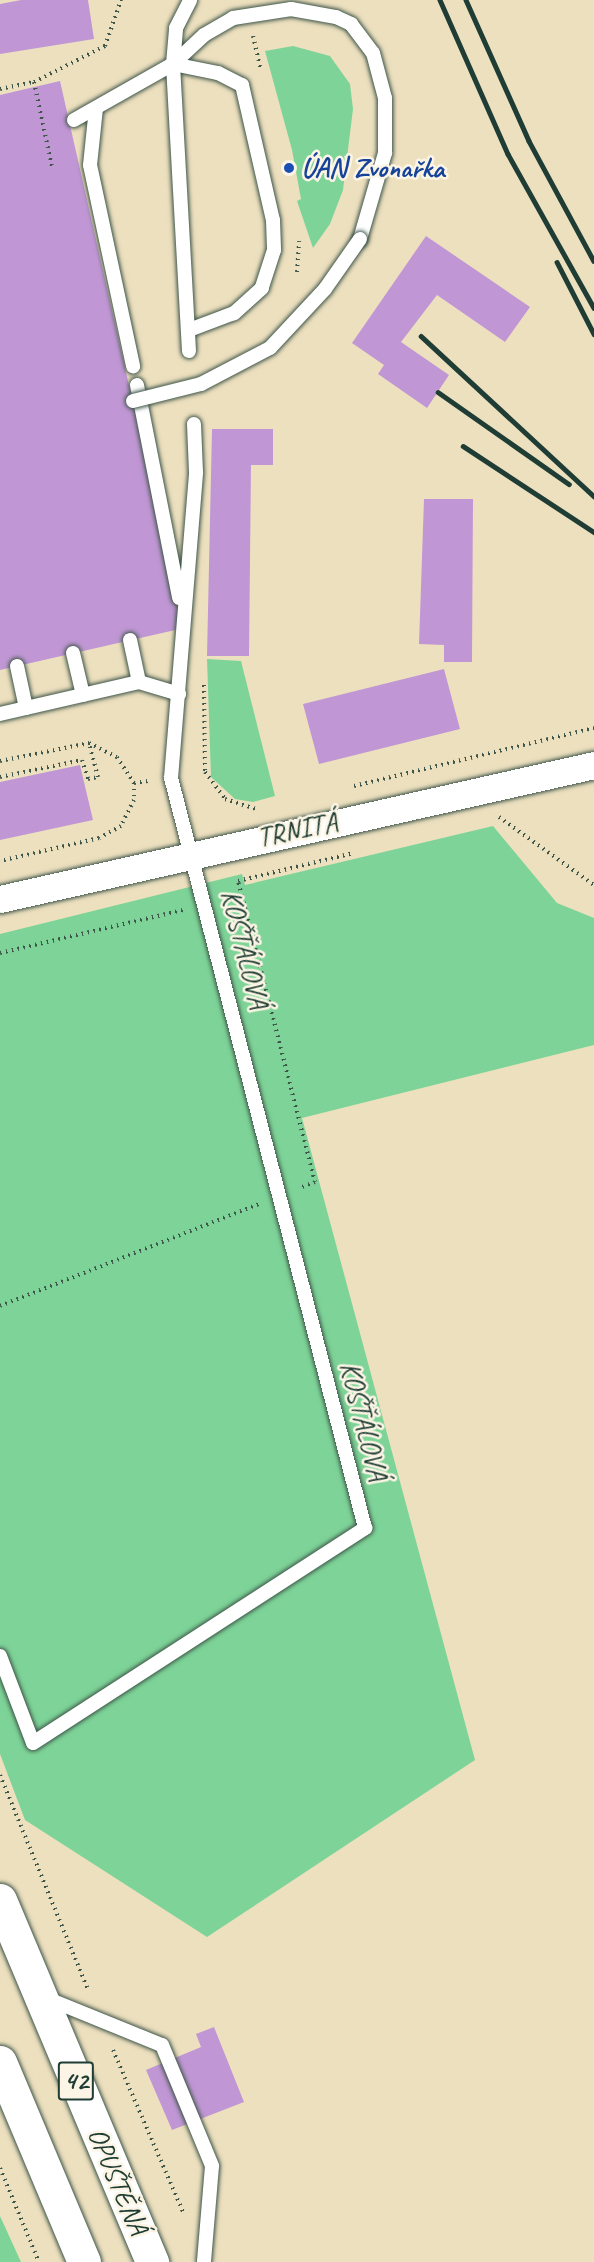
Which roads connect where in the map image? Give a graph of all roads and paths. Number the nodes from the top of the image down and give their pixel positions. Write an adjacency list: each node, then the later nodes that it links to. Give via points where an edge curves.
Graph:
1 (121, 0): 4 (path, via 105,46)
2 (190, 0): 3 (lane, via 176,28)
3 (173, 64): 6 (lane); 9 (lane); 9 (lane, via 218,73 242,85 273,220 274,250 262,288 234,313); 13 (lane, bridge, via 204,35 248,14 291,9 351,24 373,53 387,125 380,181 360,239 325,289 270,348 201,384)
4 (34, 82): 5 (path); 8 (path)
5 (0, 89)
6 (96, 108): 7 (lane); 11 (lane, via 90,165)
7 (74, 120)
8 (52, 167)
9 (189, 330): 10 (lane)
10 (189, 351)
11 (133, 366)
12 (137, 385): 15 (lane)
13 (133, 402)
14 (194, 424): 15 (lane, via 196,472)
15 (182, 615): 21 (lane, KOŠŤÁLOVÁ)
16 (130, 640): 20 (lane)
17 (73, 653): 22 (lane)
18 (17, 666): 23 (lane)
19 (204, 677): 31 (path, via 205,772 225,799 247,808)
20 (139, 682): 21 (lane); 22 (lane)
21 (179, 694): 36 (lane, KOŠŤÁLOVÁ, via 171,778)
22 (82, 695): 23 (lane)
23 (26, 708): 24 (lane)
24 (0, 714)
25 (594, 728): 30 (path)
26 (89, 742): 27 (path); 29 (path, via 98,777 88,779 82,760); 37 (path, via 117,757 134,783 134,800 122,826 99,838)
27 (0, 761)
28 (594, 765): 36 (street, TRNITÁ)
29 (0, 777)
30 (345, 788)
31 (267, 807)
32 (509, 813): 33 (path)
33 (499, 816): 34 (path); 38 (path)
34 (487, 819)
35 (361, 851): 39 (path, via 238,881)
36 (194, 852): 40 (street, TRNITÁ); 41 (lane, KOŠŤÁLOVÁ)
37 (0, 861)
38 (594, 885)
39 (242, 896): 41 (path); 43 (path, via 315,1182)
40 (0, 899)
41 (207, 904): 42 (path); 43 (lane, KOŠŤÁLOVÁ)
42 (0, 953)
43 (281, 1196): 44 (path); 45 (lane, KOŠŤÁLOVÁ, via 365,1528 33,1743)
44 (0, 1306)
45 (0, 1656)
46 (0, 1774): 47 (path)
47 (26, 1836)
48 (0, 1900): 49 (main road, OPUŠTĚNÁ / 42)
49 (40, 1995): 55 (main road, OPUŠTĚNÁ / 42); 56 (lane, via 162,2045 212,2166)
50 (0, 2062): 51 (main road, 42)
51 (11, 2108): 54 (main road, 42)
52 (0, 2168): 53 (path)
53 (39, 2262)
54 (84, 2262)
55 (152, 2262)
56 (204, 2262)

